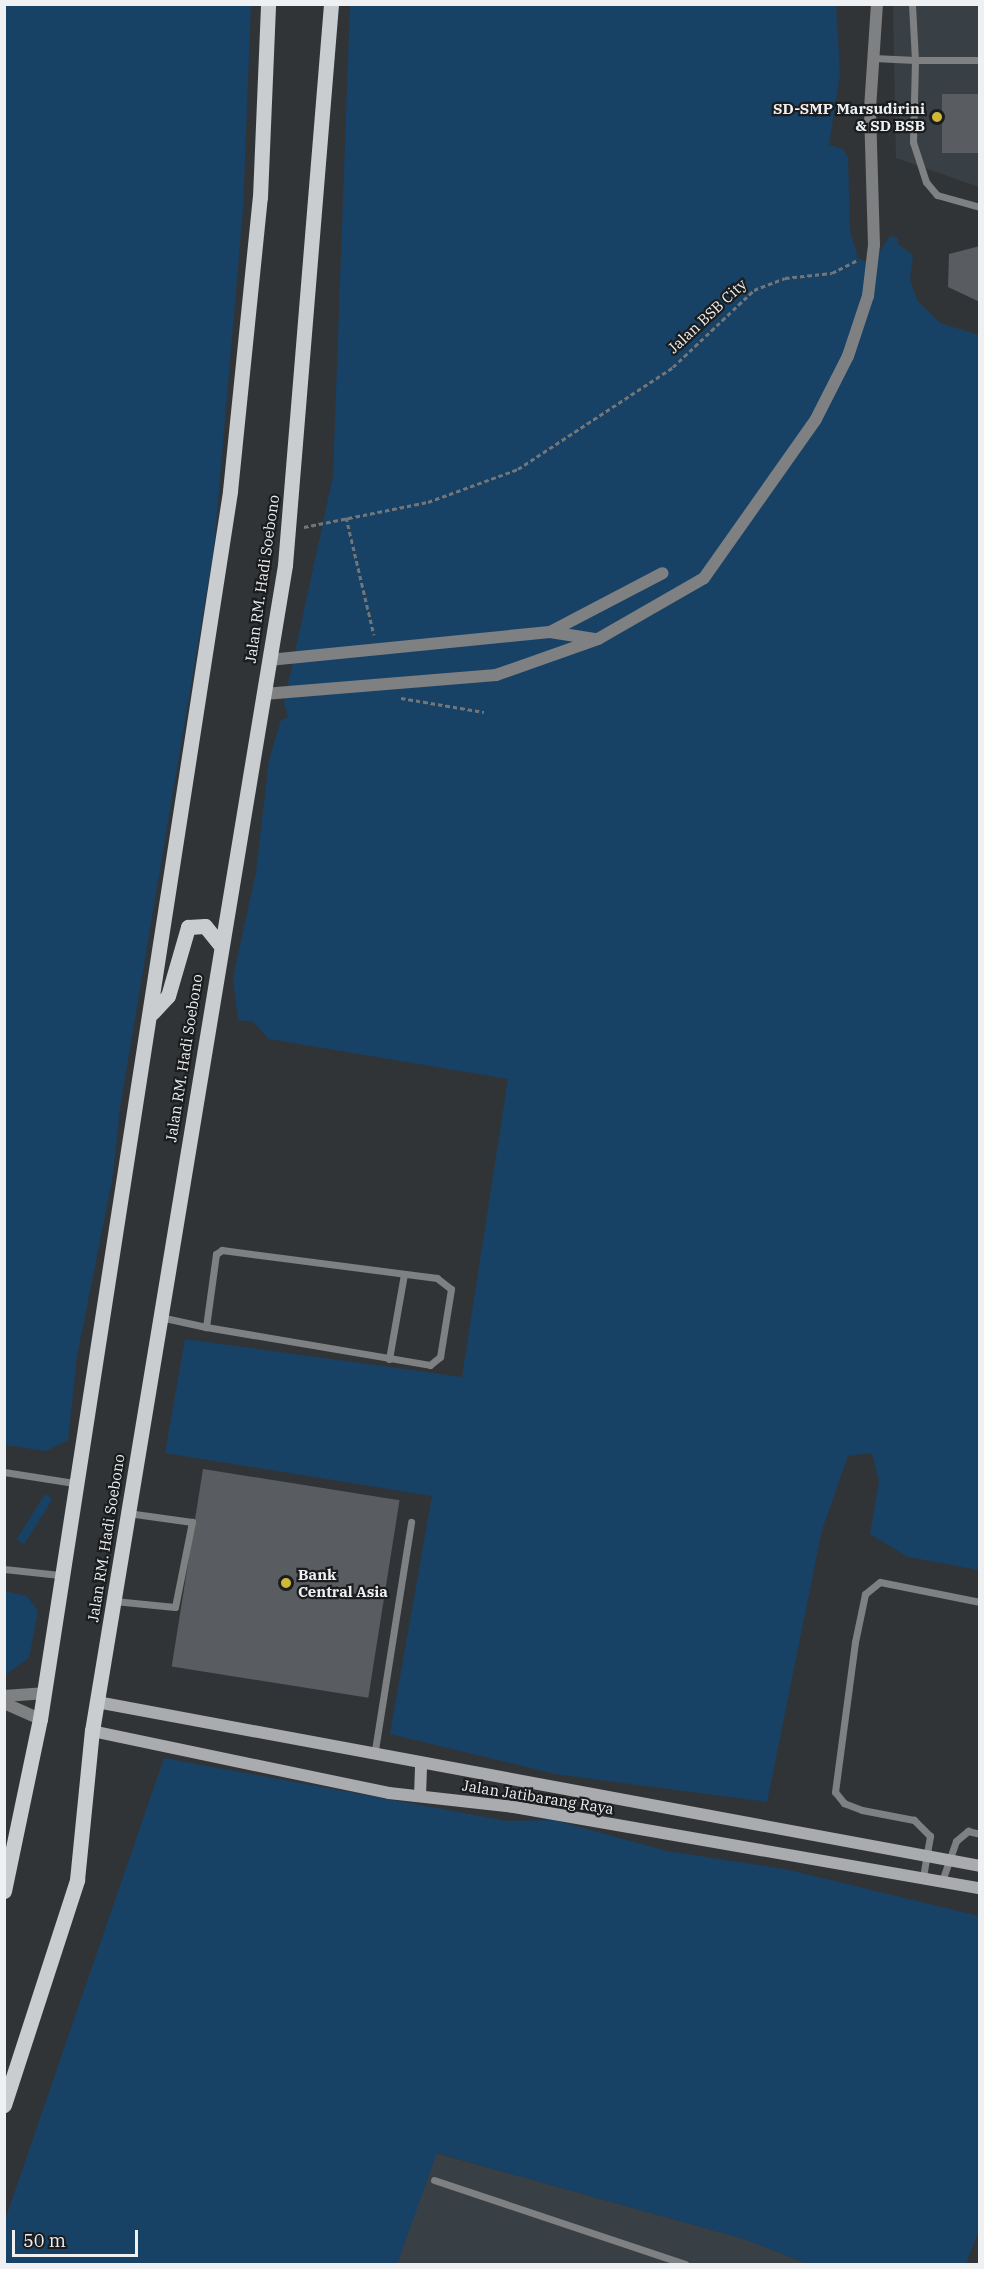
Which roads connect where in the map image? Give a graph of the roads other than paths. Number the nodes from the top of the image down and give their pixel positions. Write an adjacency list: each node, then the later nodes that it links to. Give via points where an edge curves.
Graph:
1 (268, 4): 15 (main road, via 260,197 230,492 188,735)
2 (331, 4): 12 (main road, Jalan RM. Hadi Soebono, via 290,528)
3 (877, 4): 5 (street)
4 (912, 4): 6 (lane)
5 (874, 58): 6 (lane); 11 (street, via 874,245 868,296 848,356 783,472 704,578)
6 (915, 60): 7 (lane); 8 (lane, via 913,142 926,182 949,201)
7 (980, 60)
8 (980, 207)
9 (663, 573): 10 (street)
10 (550, 632): 11 (street); 12 (street)
11 (598, 639): 13 (street, via 496,675)
12 (269, 660): 13 (main road, Jalan RM. Hadi Soebono)
13 (264, 694): 14 (main road, Jalan RM. Hadi Soebono)
14 (221, 946): 15 (main road, via 205,926 188,927 168,996); 17 (main road, Jalan RM. Hadi Soebono)
15 (152, 1013): 21 (main road)
16 (404, 1274): 18 (lane, via 222,1250 216,1254); 19 (lane); 19 (lane, via 449,1284 440,1357 430,1365)
17 (159, 1317): 18 (lane); 22 (main road, Jalan RM. Hadi Soebono)
18 (206, 1327): 19 (lane)
19 (389, 1359)
20 (4, 1472): 21 (lane)
21 (74, 1483): 25 (main road)
22 (128, 1513): 26 (main road, Jalan RM. Hadi Soebono); 26 (lane, via 192,1522 175,1607)
23 (411, 1522): 34 (lane)
24 (4, 1569): 25 (lane)
25 (60, 1575): 28 (main road)
26 (114, 1601): 30 (main road, Jalan RM. Hadi Soebono)
27 (980, 1602): 38 (lane, via 880,1582 865,1594 855,1642 835,1792 843,1803 862,1810 914,1820 930,1836)
28 (43, 1693): 29 (street, via 23,1690); 32 (main road)
29 (4, 1696)
30 (97, 1702): 33 (main road, Jalan RM. Hadi Soebono); 34 (street, Jalan Jatibarang Raya)
31 (4, 1703): 32 (street)
32 (40, 1719): 44 (main road)
33 (92, 1731): 36 (street, Jalan Jatibarang Raya); 45 (main road, Jalan RM. Hadi Soebono, via 77,1880)
34 (375, 1750): 35 (street, Jalan Jatibarang Raya)
35 (421, 1763): 36 (street); 38 (street, Jalan Jatibarang Raya)
36 (420, 1796): 41 (street, Jalan Jatibarang Raya)
37 (980, 1834): 39 (lane, via 968,1832 956,1841)
38 (929, 1857): 39 (street, Jalan Jatibarang Raya); 41 (lane)
39 (949, 1860): 40 (street, Jalan Jatibarang Raya); 42 (lane)
40 (980, 1866)
41 (923, 1877): 42 (street, Jalan Jatibarang Raya)
42 (942, 1881): 43 (street, Jalan Jatibarang Raya)
43 (980, 1888)
44 (4, 1891)
45 (4, 2105)
46 (434, 2180): 47 (lane)
47 (685, 2265)

